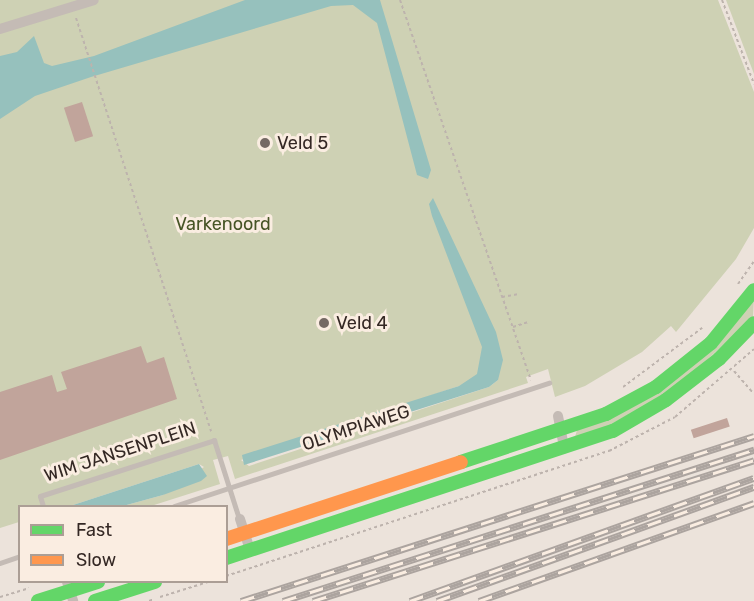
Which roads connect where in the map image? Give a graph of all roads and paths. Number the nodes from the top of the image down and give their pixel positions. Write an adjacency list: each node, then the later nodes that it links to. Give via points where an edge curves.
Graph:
1 (94, 0): 4 (street)
2 (400, 0): 11 (path)
3 (722, 0): 6 (path)
4 (73, 8): 5 (street); 23 (path)
5 (0, 29)
6 (754, 84)
7 (754, 261): 9 (path)
8 (754, 290): 22 (main road, via 711,343 656,387)
9 (734, 291)
10 (519, 294): 11 (path)
11 (502, 297): 15 (path)
12 (528, 322): 15 (path)
13 (707, 322): 19 (path)
14 (754, 323): 24 (main road, via 719,359 666,400 613,431)
15 (513, 327): 18 (path)
16 (734, 370): 20 (path)
17 (549, 383): 18 (lane, OLYMPIAWEG)
18 (534, 388): 25 (lane, OLYMPIAWEG)
19 (620, 388)
20 (754, 394)
21 (558, 417): 22 (street)
22 (560, 432): 24 (street); 29 (main road)
23 (214, 440): 25 (lane, WIM JANSENPLEIN); 26 (lane, WIM JANSENPLEIN, via 40,496)
24 (564, 448): 31 (main road)
25 (230, 488): 27 (lane, OLYMPIAWEG); 28 (lane, WIM JANSENPLEIN)
26 (42, 505)
27 (180, 505)
28 (240, 519): 29 (street, WIM JANSENPLEIN)
29 (244, 534): 30 (main road); 31 (street, WIM JANSENPLEIN)
30 (228, 538)
31 (250, 550): 33 (main road)
32 (18, 557): 34 (lane)
33 (228, 557)
34 (0, 563)
35 (95, 583): 39 (main road)
36 (152, 583): 42 (main road)
37 (205, 583): 43 (path)
38 (39, 585): 40 (path)
39 (70, 591): 41 (main road)
40 (0, 597)
41 (39, 601)
42 (95, 601)
43 (148, 601)

